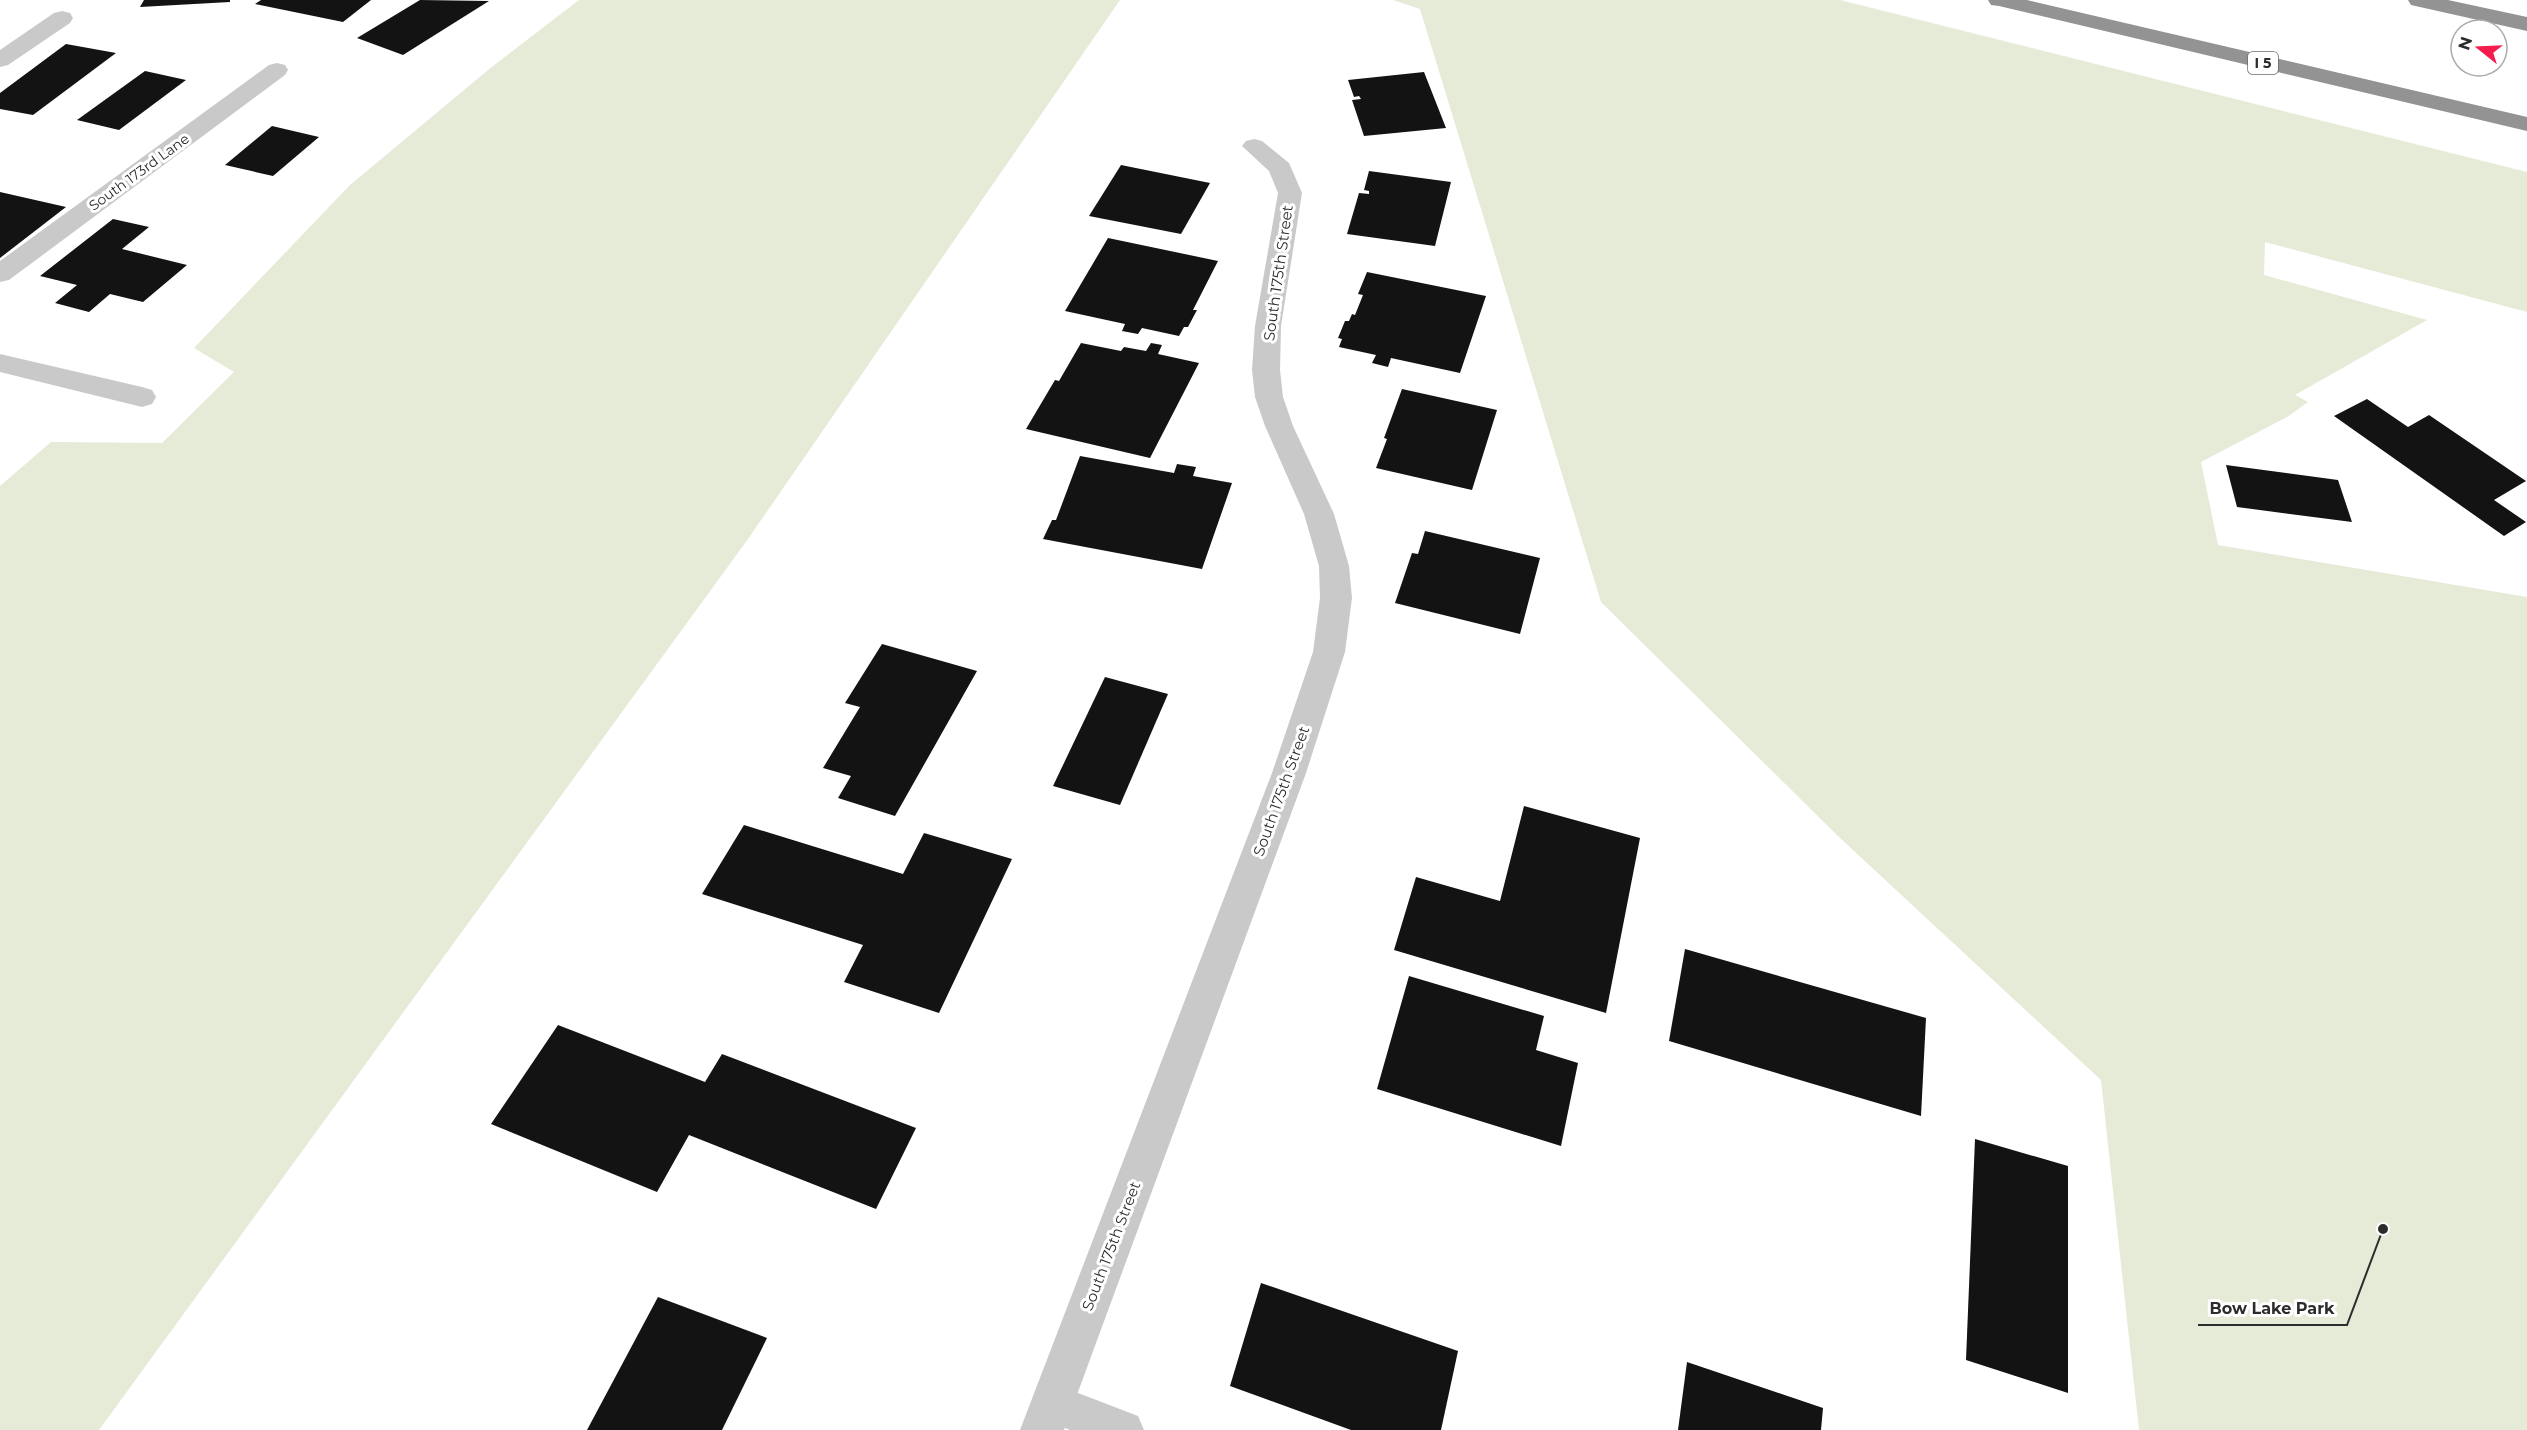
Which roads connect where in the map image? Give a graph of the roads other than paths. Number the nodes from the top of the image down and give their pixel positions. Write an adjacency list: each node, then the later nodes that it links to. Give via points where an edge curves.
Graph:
1 (1999, 0): 7 (highway, I 5)
2 (2420, 0): 4 (highway)
3 (62, 18): 5 (street)
4 (2527, 24)
5 (0, 60)
6 (277, 70): 9 (street, South 173rd Lane)
7 (2527, 124)
8 (1254, 146): 12 (street, South 175th Street, via 1280,168 1290,193 1268,326 1266,370 1269,397 1279,426 1319,514 1334,566 1336,598 1329,652 1289,773)
9 (0, 274)
10 (0, 363): 11 (street)
11 (142, 397)
12 (1047, 1416): 13 (lane)
13 (1124, 1430)

